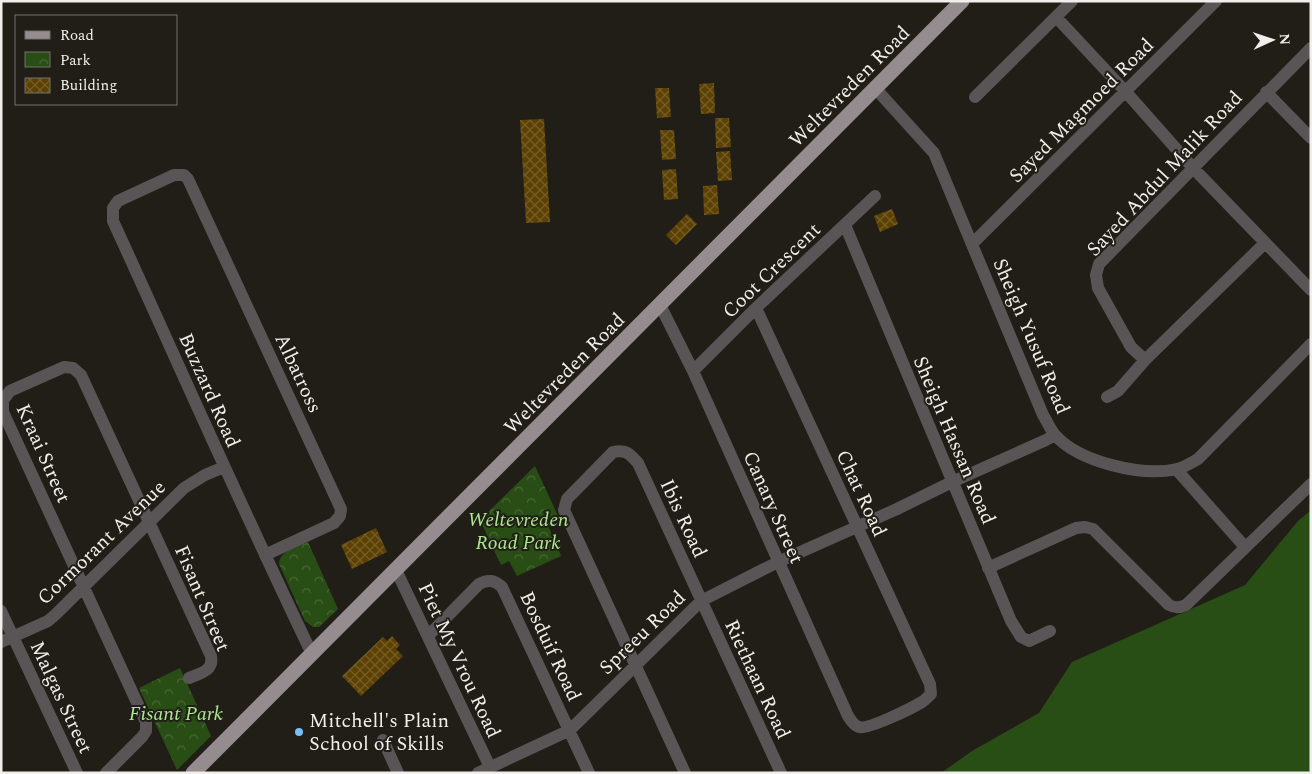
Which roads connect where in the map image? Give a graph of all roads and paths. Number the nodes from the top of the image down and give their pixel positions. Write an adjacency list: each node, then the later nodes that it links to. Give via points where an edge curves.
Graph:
1 (962, 1): 6 (main road, Weltevreden Road)
2 (1072, 1): 4 (street)
3 (1216, 1): 7 (street, Sayed Magmoed Road)
4 (1056, 17): 7 (street); 9 (street)
5 (1311, 48): 8 (street, Sayed Abdul Malik Road)
6 (875, 88): 16 (street, Sheigh Yusuf Road, via 934,153); 18 (main road, Weltevreden Road)
7 (1126, 92): 11 (street); 16 (street, Sayed Magmoed Road)
8 (1266, 92): 10 (street); 11 (street, Sayed Abdul Malik Road)
9 (975, 97)
10 (1311, 138)
11 (1194, 169): 15 (street); 21 (street, Sayed Abdul Malik Road, via 1099,264 1097,270 1098,288 1131,347)
12 (179, 174): 25 (street, Buzzard Road, via 118,201 113,208 113,221); 32 (street, Albatross, via 188,179 340,509 340,516 334,523)
13 (875, 196): 14 (street, Coot Crescent)
14 (845, 225): 19 (street, Coot Crescent); 27 (street, Sheigh Hassan Road)
15 (1265, 243): 17 (street); 21 (street)
16 (972, 244): 24 (street, Sheigh Yusuf Road, via 1043,415)
17 (1311, 290)
18 (660, 305): 22 (street, Canary Street); 35 (main road, Weltevreden Road)
19 (756, 308): 22 (street, Coot Crescent); 30 (street, Chat Road)
20 (1311, 344): 26 (street, Sheigh Yusuf Road, via 1198,459)
21 (1145, 360): 23 (street, via 1118,391)
22 (692, 371): 33 (street, Canary Street)
23 (1107, 397)
24 (1055, 434): 26 (street, Sheigh Yusuf Road, via 1082,455 1101,462 1145,470); 27 (street, Spreeu Road)
25 (224, 466): 29 (street, Cormorant Avenue, via 184,488); 32 (street, Buzzard Road)
26 (1176, 469): 31 (street)
27 (952, 482): 30 (street, Spreeu Road); 34 (street, Sheigh Hassan Road)
28 (1311, 484): 31 (street)
29 (150, 522): 36 (street, Cormorant Avenue); 36 (street, Kraai Street, via 78,371 64,367 7,393 3,412); 44 (street, Fisant Street, via 212,659 210,668)
30 (857, 526): 33 (street, Spreeu Road); 45 (street, Chat Road, via 930,684 931,694 924,701 874,725 858,727)
31 (1246, 547): 34 (street, via 1186,605 1175,608 1093,529 1086,527 1076,528)
32 (265, 555): 42 (street, Buzzard Road)
33 (778, 562): 37 (street, Spreeu Road); 45 (street, Canary Street)
34 (988, 568): 39 (street, Sheigh Hassan Road, via 1021,636 1032,642)
35 (396, 570): 40 (street, Piet My Vrou Road); 42 (main road, Weltevreden Road)
36 (84, 587): 41 (street, Cormorant Avenue, via 48,621); 50 (street, Malgas Street, via 146,722 142,737)
37 (701, 600): 43 (street, Spreeu Road); 43 (street, Ibis Road, via 638,463 630,453 613,452 567,499 564,510); 56 (street, Riethaan Road)
38 (1, 611): 41 (street, Malgas Street)
39 (1050, 631)
40 (428, 636): 46 (street, Bosduif Road, via 479,584 496,582 506,594); 48 (street, Piet My Vrou Road)
41 (7, 640): 49 (street, Malgas Street)
42 (312, 654): 51 (main road, Weltevreden Road)
43 (634, 665): 46 (street, Spreeu Road); 55 (street)
44 (189, 678)
45 (853, 724)
46 (570, 730): 48 (street, Spreeu Road); 54 (street)
47 (383, 740): 52 (street)
48 (490, 767): 53 (street, Spreeu Road)
49 (77, 773)
50 (106, 773)
51 (193, 773)
52 (398, 773)
53 (478, 773)
54 (589, 773)
55 (685, 773)
56 (781, 773)

